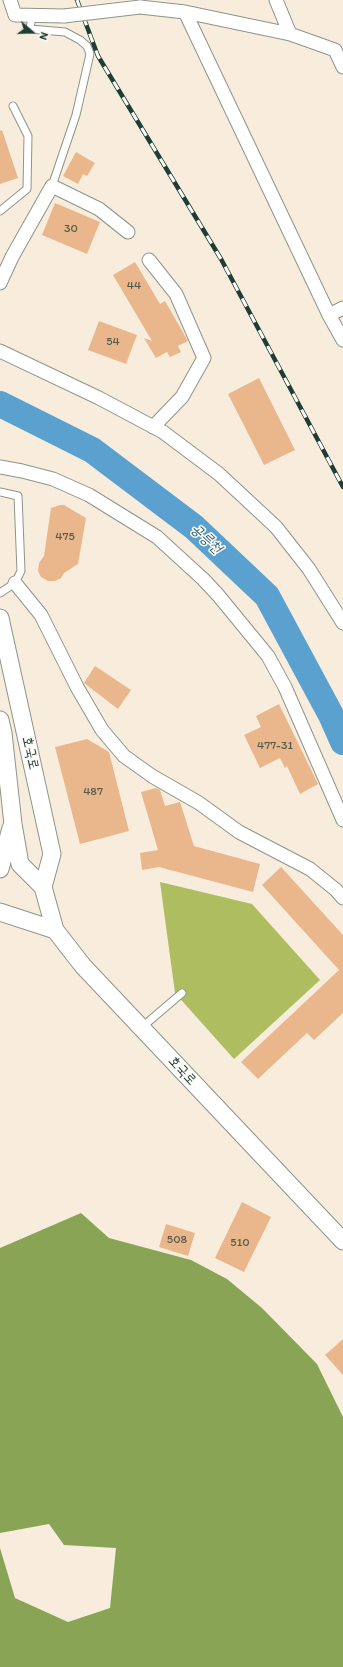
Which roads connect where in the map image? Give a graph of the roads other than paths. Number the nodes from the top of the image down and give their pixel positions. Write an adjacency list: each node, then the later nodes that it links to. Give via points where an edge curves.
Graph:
1 (10, 0): 5 (street, via 15,15)
2 (276, 0): 6 (street)
3 (162, 5): 4 (street); 5 (street, bridge, via 64,16)
4 (185, 12): 6 (street); 15 (street)
5 (32, 16): 9 (lane, via 30,29 65,32 87,46 90,54 76,115)
6 (290, 34): 7 (street, via 335,50)
7 (343, 66)
8 (13, 106): 10 (lane, via 28,136 28,189)
9 (52, 186): 11 (street, via 99,209); 13 (street)
10 (0, 211)
11 (128, 232)
12 (149, 260): 18 (street, via 176,294 204,358 182,397)
13 (0, 283)
14 (343, 308): 15 (street)
15 (329, 315): 16 (street)
16 (343, 340)
17 (0, 351): 18 (street)
18 (153, 427): 24 (street, via 219,474 276,527 309,569)
19 (0, 467): 26 (street, via 53,479 89,495 158,537 203,579 268,656 285,687)
20 (0, 492): 21 (lane, via 18,496 21,571)
21 (14, 583): 22 (lane); 30 (street, via 41,614 77,687 102,730 124,756 152,776 199,803 239,832 310,869)
22 (0, 593)
23 (0, 618): 29 (street, 호국로, via 52,854)
24 (343, 623)
25 (0, 720): 27 (street, 호국로)
26 (343, 820)
27 (13, 824): 28 (street); 29 (street, 호국로, via 20,864)
28 (0, 869)
29 (43, 887): 32 (street, 호국로)
30 (343, 898)
31 (0, 912): 32 (street)
32 (55, 930): 34 (street, 호국로, via 83,966)
33 (182, 993): 34 (lane)
34 (141, 1028): 35 (street, 호국로)
35 (343, 1241)

